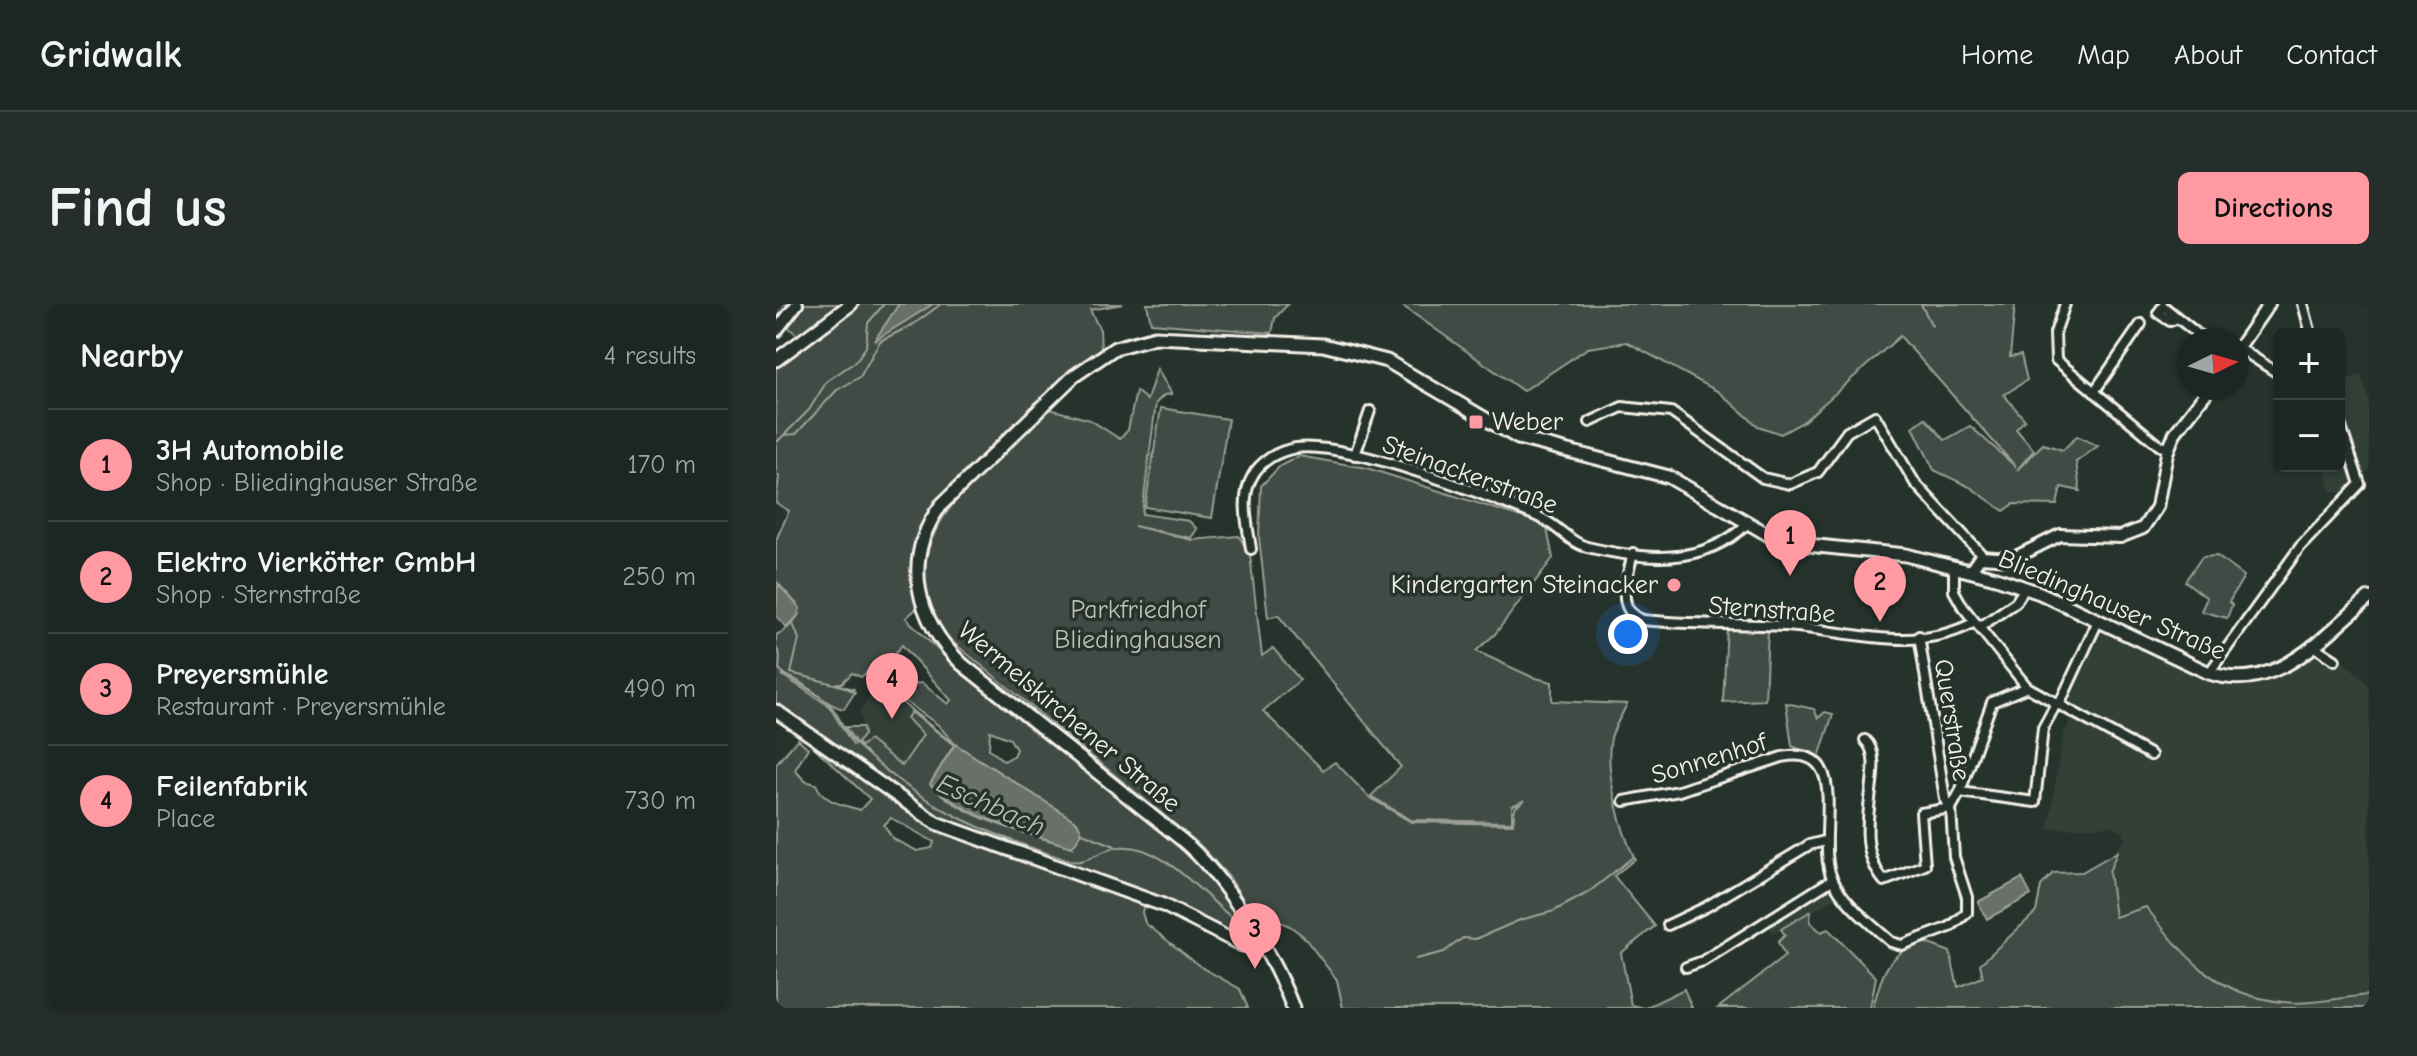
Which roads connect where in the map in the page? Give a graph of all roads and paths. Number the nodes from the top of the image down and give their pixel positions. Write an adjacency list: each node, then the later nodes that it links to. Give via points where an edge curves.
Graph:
1 (797, 304): 10 (street)
2 (851, 304): 13 (main road)
3 (2065, 304): 15 (street, via 2055,333 2056,360)
4 (2269, 304): 11 (street)
5 (2303, 304): 9 (street)
6 (2175, 319): 8 (street)
7 (2141, 324): 15 (street)
8 (2188, 328)
9 (2309, 328)
10 (776, 331)
11 (2249, 333)
12 (2249, 356): 14 (street)
13 (776, 360)
14 (2273, 370)
15 (2094, 392): 20 (street)
16 (2200, 400): 20 (street)
17 (1370, 411): 21 (street, Steinackerstraße)
18 (1590, 422): 25 (street, via 1622,407 1671,412 1763,478 1783,484 1809,479 1847,432 1875,416 1915,483)
19 (2345, 439): 35 (street, via 2360,484 2300,547)
20 (2168, 448): 25 (street, via 2157,507 2138,531 2108,538 2063,535 2012,559)
21 (1355, 455): 23 (street, Steinackerstraße, via 1299,448 1258,467 1246,494); 24 (street, Steinackerstraße, via 1544,519 1580,545)
22 (1747, 524): 24 (street, Steinackerstraße, via 1724,544 1697,555); 26 (main road, Bliedinghauser Straße, via 1785,542 1906,555); 47 (main road, Wermelskirchener Straße, via 1669,477 1507,433 1399,367 1352,350 1155,337 1115,348 1085,367 961,482 936,512 919,552 922,608 936,636 962,664 1199,854 1227,888)
23 (1251, 549)
24 (1633, 553): 32 (street, Sternstraße, via 1625,601 1630,613 1643,620 1787,626 1862,638)
25 (1983, 556): 27 (street)
26 (1954, 566): 27 (main road, Bliedinghauser Straße); 31 (street, via 1954,591)
27 (1971, 570): 28 (main road, Bliedinghauser Straße)
28 (2025, 588): 30 (main road, Bliedinghauser Straße); 31 (street, via 2016,602)
29 (2369, 598): 33 (main road, Bliedinghauser Straße)
30 (2098, 621): 35 (main road, Bliedinghauser Straße); 37 (street)
31 (1976, 625): 32 (street, Sternstraße); 36 (street)
32 (1919, 636): 43 (street, Querstraße, via 1945,799)
33 (2312, 645): 34 (street); 35 (main road, Bliedinghauser Straße, via 2261,677 2241,680)
34 (2335, 660)
35 (2209, 673)
36 (2027, 687): 37 (street); 41 (street, via 1992,702)
37 (2058, 704): 40 (street); 41 (street, via 2043,728 2035,802)
38 (776, 711): 47 (main road, via 936,823 1174,910 1242,945)
39 (1865, 740): 43 (street, via 1875,761 1866,812 1867,846 1884,881 1925,865 1921,813)
40 (2151, 755)
41 (1960, 792): 43 (street)
42 (1624, 801): 44 (street, Sonnenhof, via 1679,791 1782,757 1803,756 1816,761 1826,777)
43 (1951, 808): 45 (street, Querstraße, via 1954,857 1967,897 1967,913 1957,924 1897,945)
44 (1825, 841): 45 (street, Sonnenhof); 46 (street, via 1809,845)
45 (1832, 880): 48 (street)
46 (1668, 925)
47 (1257, 941): 49 (main road, Wermelskirchener Straße)
48 (1686, 967)
49 (1293, 1008)

